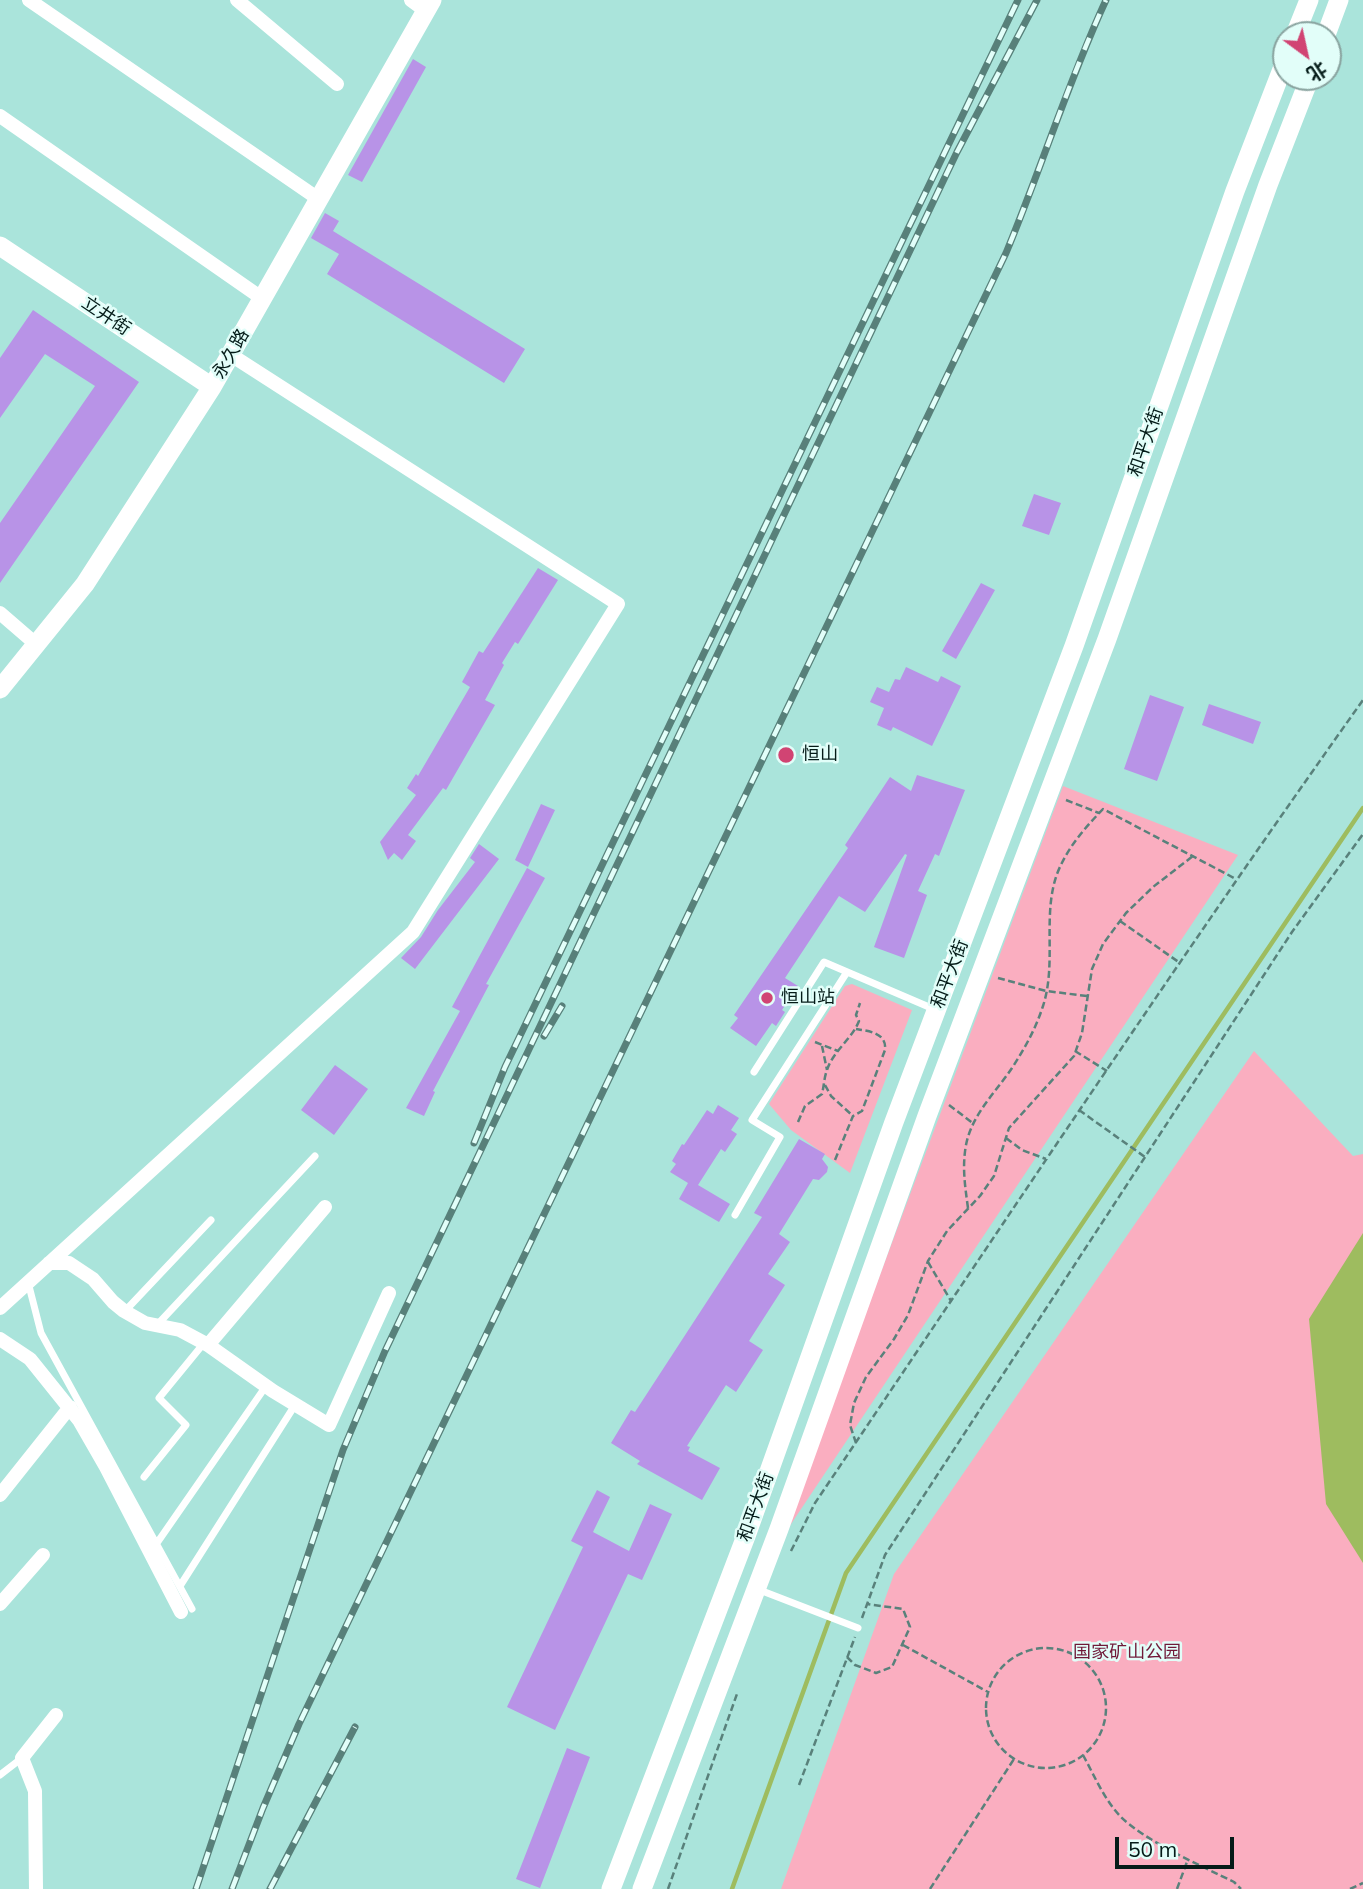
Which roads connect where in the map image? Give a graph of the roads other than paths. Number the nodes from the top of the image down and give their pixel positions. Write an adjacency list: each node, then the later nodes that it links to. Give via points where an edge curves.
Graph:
1 (29, 0): 12 (street)
2 (237, 0): 8 (street)
3 (1309, 0): 6 (main road)
4 (1339, 0): 7 (main road)
5 (423, 4): 12 (main road, 永久路)
6 (1301, 21)
7 (1331, 21)
8 (337, 84)
9 (1274, 91): 21 (main road, 和平大街, via 1074,646)
10 (1305, 91): 43 (main road, 和平大街)
11 (0, 116): 14 (street)
12 (320, 200): 14 (main road, 永久路)
13 (0, 246): 16 (main road, 立井街)
14 (263, 299): 15 (main road, 永久路)
15 (232, 355): 16 (main road, 永久路); 27 (street, via 618,604 413,932)
16 (212, 387): 18 (main road, 永久路, via 85,584)
17 (0, 613): 18 (street)
18 (37, 645): 19 (main road, 永久路)
19 (0, 689)
20 (846, 972): 21 (lane); 22 (lane, via 824,962); 25 (lane, via 752,1120 780,1137)
21 (936, 1010): 51 (main road, 和平大街, via 746,1536)
22 (754, 1072)
23 (315, 1156): 32 (lane)
24 (325, 1207): 34 (street)
25 (736, 1215)
26 (211, 1220): 31 (lane)
27 (49, 1263): 28 (street); 31 (street, via 69,1264 93,1279)
28 (28, 1282): 30 (street); 40 (lane, via 41,1332)
29 (389, 1293): 36 (street, via 329,1425)
30 (0, 1308)
31 (124, 1311): 32 (street)
32 (157, 1325): 34 (street, via 180,1330)
33 (0, 1339): 37 (street, via 30,1359)
34 (206, 1344): 35 (street); 38 (lane, via 159,1398 186,1425)
35 (266, 1386): 36 (street); 40 (lane)
36 (295, 1405): 42 (lane)
37 (70, 1407): 39 (street); 45 (street)
38 (144, 1477)
39 (0, 1495)
40 (157, 1543): 42 (lane)
41 (43, 1555): 44 (street)
42 (180, 1586): 45 (lane)
43 (757, 1589): 46 (lane); 52 (main road, 和平大街)
44 (0, 1604)
45 (186, 1610)
46 (858, 1628)
47 (57, 1716): 48 (street)
48 (22, 1758): 49 (lane); 50 (street, via 35,1791)
49 (0, 1774)
50 (36, 1889)
51 (611, 1889)
52 (642, 1889)

